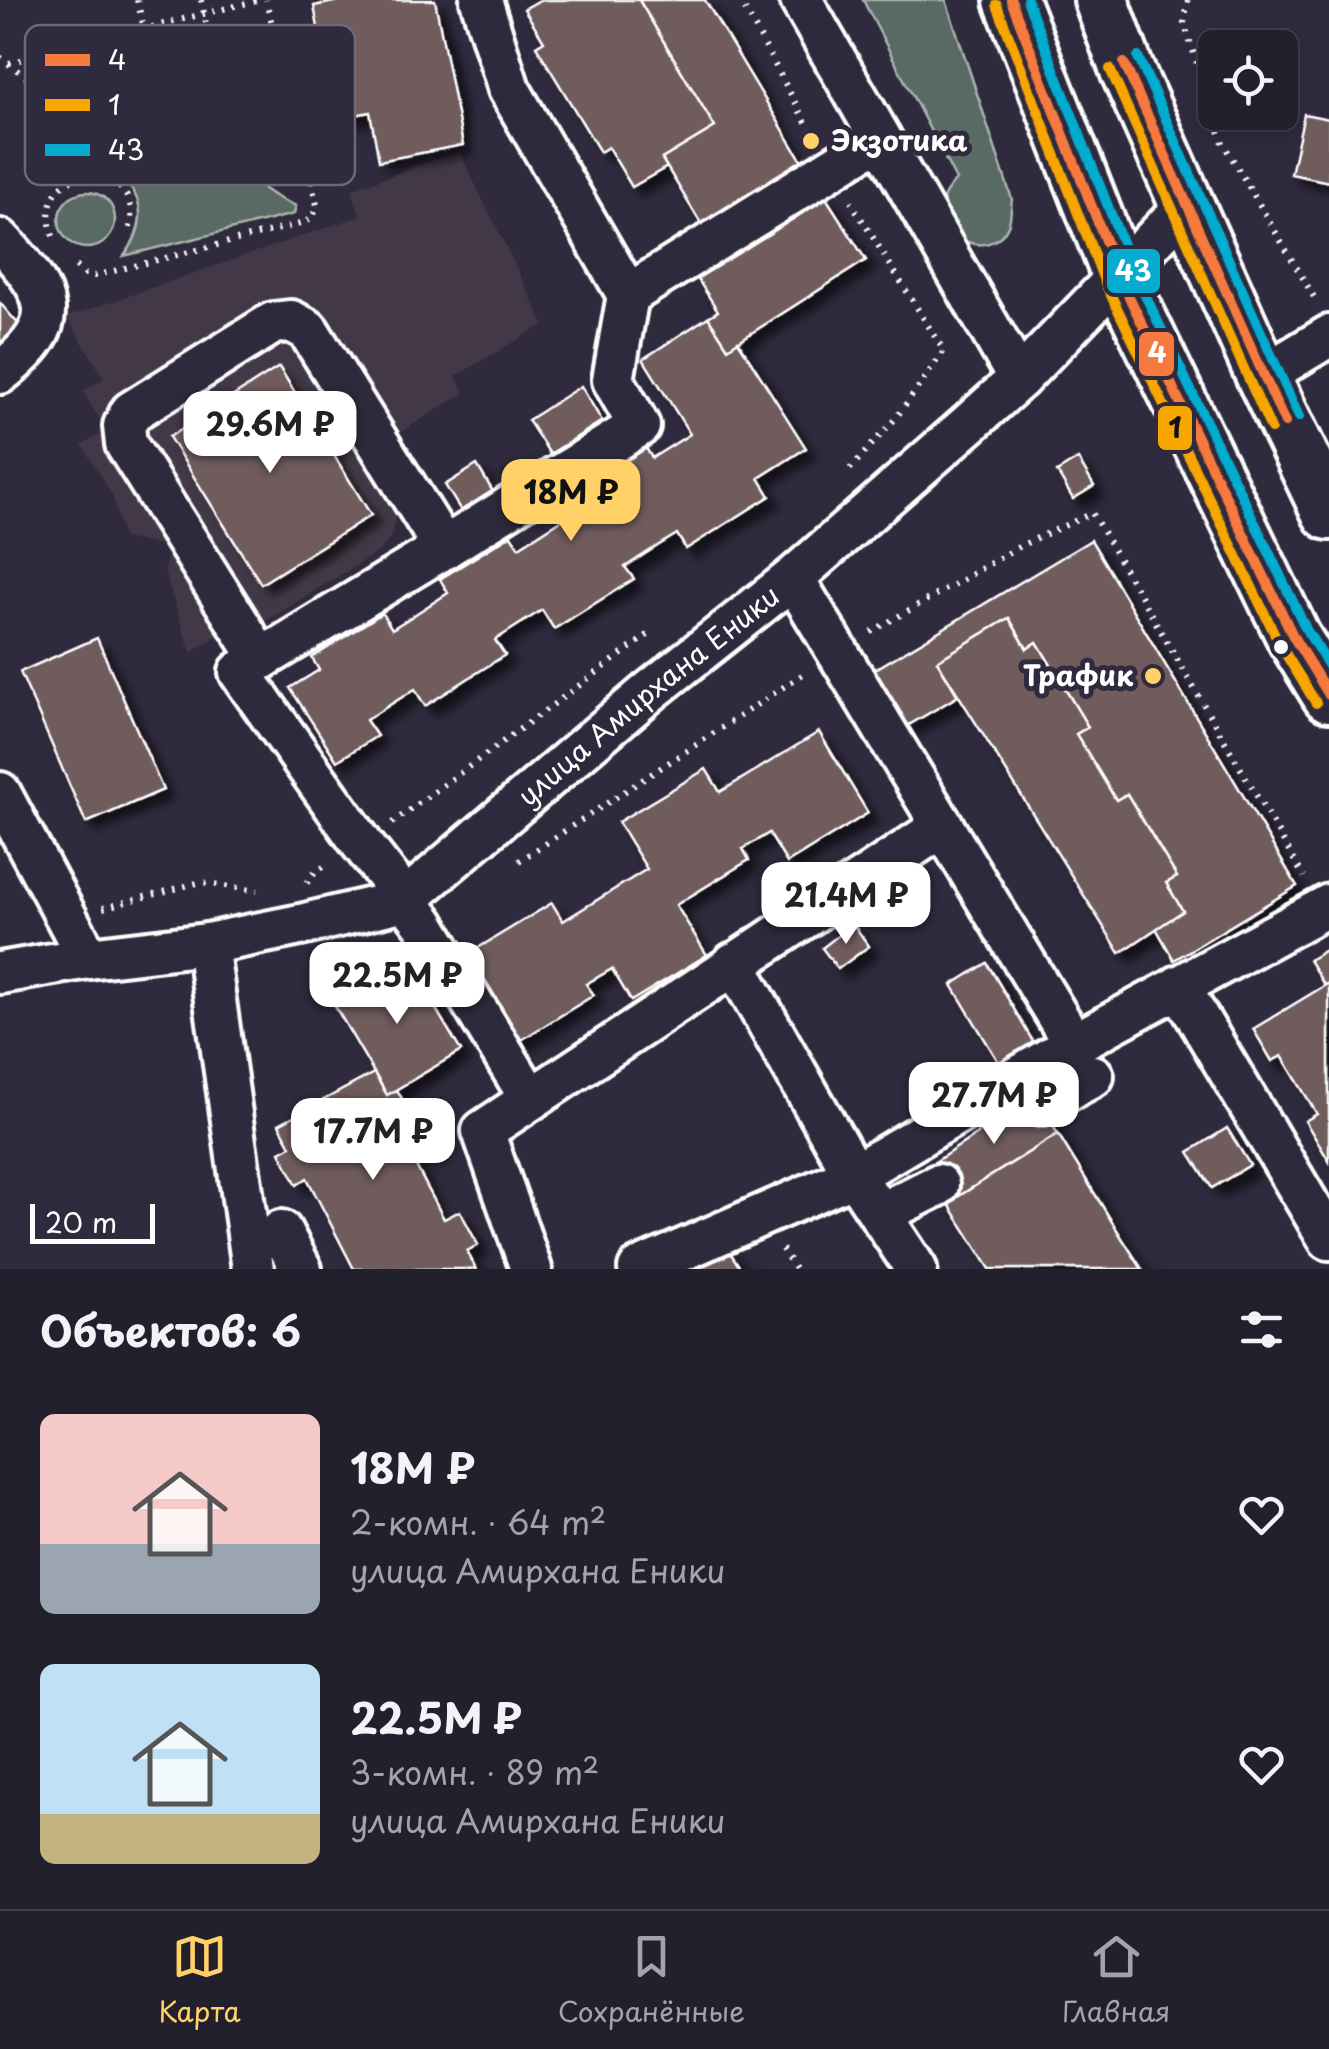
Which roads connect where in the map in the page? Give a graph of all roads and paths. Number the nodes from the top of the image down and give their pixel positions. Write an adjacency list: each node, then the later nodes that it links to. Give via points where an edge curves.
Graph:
1 (137, 0): 12 (path)
2 (201, 0): 11 (path)
3 (262, 0): 11 (path); 15 (path)
4 (481, 0): 30 (street, via 509,89)
5 (740, 0): 20 (path)
6 (801, 0): 19 (street)
7 (1011, 0): 29 (main road)
8 (1101, 0): 17 (main road)
9 (1133, 0): 17 (street)
10 (1188, 0): 31 (path, via 1184,23 1224,143)
11 (204, 14): 13 (path); 14 (path)
12 (143, 25)
13 (160, 25)
14 (207, 25)
15 (270, 25)
16 (4, 60): 18 (path)
17 (1127, 70): 24 (main road)
18 (25, 77)
19 (880, 138): 20 (street); 34 (street)
20 (830, 169): 30 (street); 35 (path, via 944,351)
21 (63, 185): 27 (path, via 54,194 49,222)
22 (115, 185): 25 (path, via 131,212)
23 (312, 185): 28 (path, via 317,205 309,221 94,276)
24 (1187, 206): 29 (street, улица Амирхана Еники); 33 (main road)
25 (128, 231)
26 (0, 240): 32 (street, via 37,283 44,320 36,340)
27 (62, 247)
28 (70, 258)
29 (1120, 276): 34 (street, улица Амирхана Еники); 42 (main road, via 1294,638)
30 (628, 295): 38 (street, via 613,380 638,426)
31 (1324, 320): 33 (street)
32 (0, 374)
33 (1263, 376): 37 (main road)
34 (1019, 379): 39 (street, улица Амирхана Еники)
35 (847, 472)
36 (1092, 513): 49 (path)
37 (1329, 513)
38 (444, 548): 41 (street); 41 (street, via 308,330 291,321 273,323 131,412 124,426 126,444)
39 (794, 578): 44 (street); 48 (street, улица Амирхана Еники, via 648,692)
40 (652, 632): 45 (path)
41 (261, 660): 45 (street, via 240,672)
42 (1329, 695)
43 (0, 794): 50 (street)
44 (943, 826): 53 (street); 56 (street)
45 (362, 844): 46 (path); 48 (street)
46 (305, 884)
47 (258, 891): 50 (path, via 201,882)
48 (405, 900): 51 (street, улица Амирхана Еники); 57 (street)
49 (1326, 907): 55 (street)
50 (66, 918): 52 (street)
51 (207, 944): 52 (street, улица Амирхана Еники); 64 (street)
52 (88, 958): 54 (street, улица Амирхана Еники)
53 (734, 963): 57 (street); 59 (street)
54 (0, 973)
55 (1179, 986): 56 (street); 63 (street)
56 (1083, 1060): 58 (street); 59 (street)
57 (530, 1098): 66 (street, via 483,1131)
58 (1040, 1105)
59 (854, 1175): 61 (street); 67 (street)
60 (938, 1184): 61 (street)
61 (880, 1214): 68 (street)
62 (281, 1231): 65 (street)
63 (1329, 1239)
64 (253, 1269)
65 (302, 1269)
66 (531, 1269)
67 (639, 1269)
68 (916, 1269)

